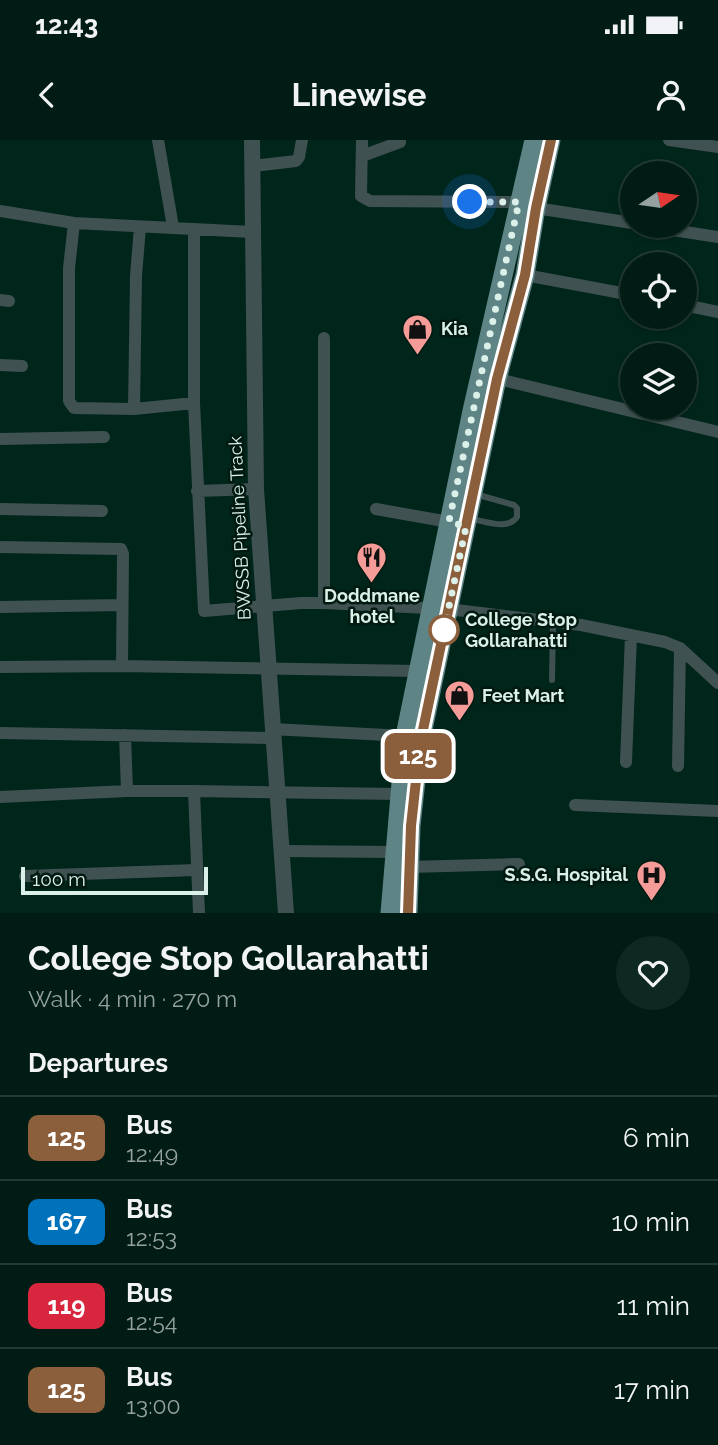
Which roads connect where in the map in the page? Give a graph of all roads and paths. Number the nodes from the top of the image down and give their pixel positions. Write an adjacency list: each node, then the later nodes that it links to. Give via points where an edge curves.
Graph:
1 (158, 140): 17 (street)
2 (252, 140): 11 (street, BWSSB Pipeline Track)
3 (302, 140): 11 (street, via 296,161)
4 (362, 140): 10 (street)
5 (400, 140): 10 (street)
6 (534, 140): 12 (main road)
7 (551, 140): 12 (main road)
8 (669, 140): 9 (street)
9 (718, 147)
10 (362, 156): 12 (street, via 361,196 370,201)
11 (253, 166): 19 (street, BWSSB Pipeline Track)
12 (527, 205): 14 (street); 22 (main road); 29 (main road)
13 (0, 211): 15 (street)
14 (620, 221)
15 (74, 223): 16 (street); 31 (street, via 69,268 69,401 74,408)
16 (140, 227): 17 (street); 31 (street)
17 (173, 227): 18 (street)
18 (194, 230): 19 (street); 30 (street)
19 (252, 232): 35 (street, BWSSB Pipeline Track)
20 (697, 234): 21 (street)
21 (718, 237)
22 (525, 275): 23 (street); 29 (main road)
23 (620, 293)
24 (697, 308): 25 (street)
25 (718, 312)
26 (324, 338): 43 (street)
27 (0, 365): 28 (street)
28 (22, 366)
29 (489, 377): 32 (street); 37 (main road); 41 (main road)
30 (194, 403): 31 (street); 36 (street)
31 (134, 409)
32 (718, 432)
33 (104, 438): 34 (street)
34 (0, 439)
35 (256, 489): 36 (street); 45 (street, BWSSB Pipeline Track)
36 (197, 491): 45 (street, via 204,611)
37 (473, 493): 41 (main road); 41 (lane, via 514,505 517,517 505,525)
38 (0, 509): 40 (street)
39 (376, 509): 41 (street)
40 (102, 511)
41 (461, 522): 47 (main road)
42 (0, 547): 44 (street, via 121,549)
43 (324, 603): 45 (street); 47 (street)
44 (122, 606): 46 (street); 51 (street)
45 (263, 606): 53 (street, BWSSB Pipeline Track)
46 (0, 607)
47 (439, 608): 48 (street); 54 (main road); 73 (main road, via 420,744)
48 (553, 622): 49 (street); 55 (lane)
49 (631, 635): 50 (street); 61 (street)
50 (680, 648): 56 (street); 62 (street)
51 (122, 666): 52 (street); 53 (street)
52 (0, 667)
53 (268, 670): 54 (street); 58 (street, BWSSB Pipeline Track)
54 (418, 671): 60 (main road)
55 (552, 680)
56 (718, 683)
57 (0, 733): 59 (street)
58 (273, 733): 59 (street); 60 (street); 65 (street, BWSSB Pipeline Track)
59 (125, 735): 63 (street)
60 (405, 736): 66 (main road)
61 (626, 762)
62 (678, 766)
63 (127, 790): 64 (street); 67 (street)
64 (194, 791): 65 (street); 74 (street)
65 (277, 792): 66 (street); 70 (street, BWSSB Pipeline Track)
66 (400, 793): 71 (main road)
67 (0, 797)
68 (575, 805): 69 (street)
69 (718, 811)
70 (281, 851): 71 (street); 77 (street, BWSSB Pipeline Track)
71 (394, 852): 78 (main road)
72 (519, 864): 73 (street)
73 (410, 867): 79 (main road)
74 (196, 870): 75 (street); 76 (street)
75 (24, 876)
76 (199, 913)
77 (286, 913)
78 (390, 913)
79 (408, 913)

